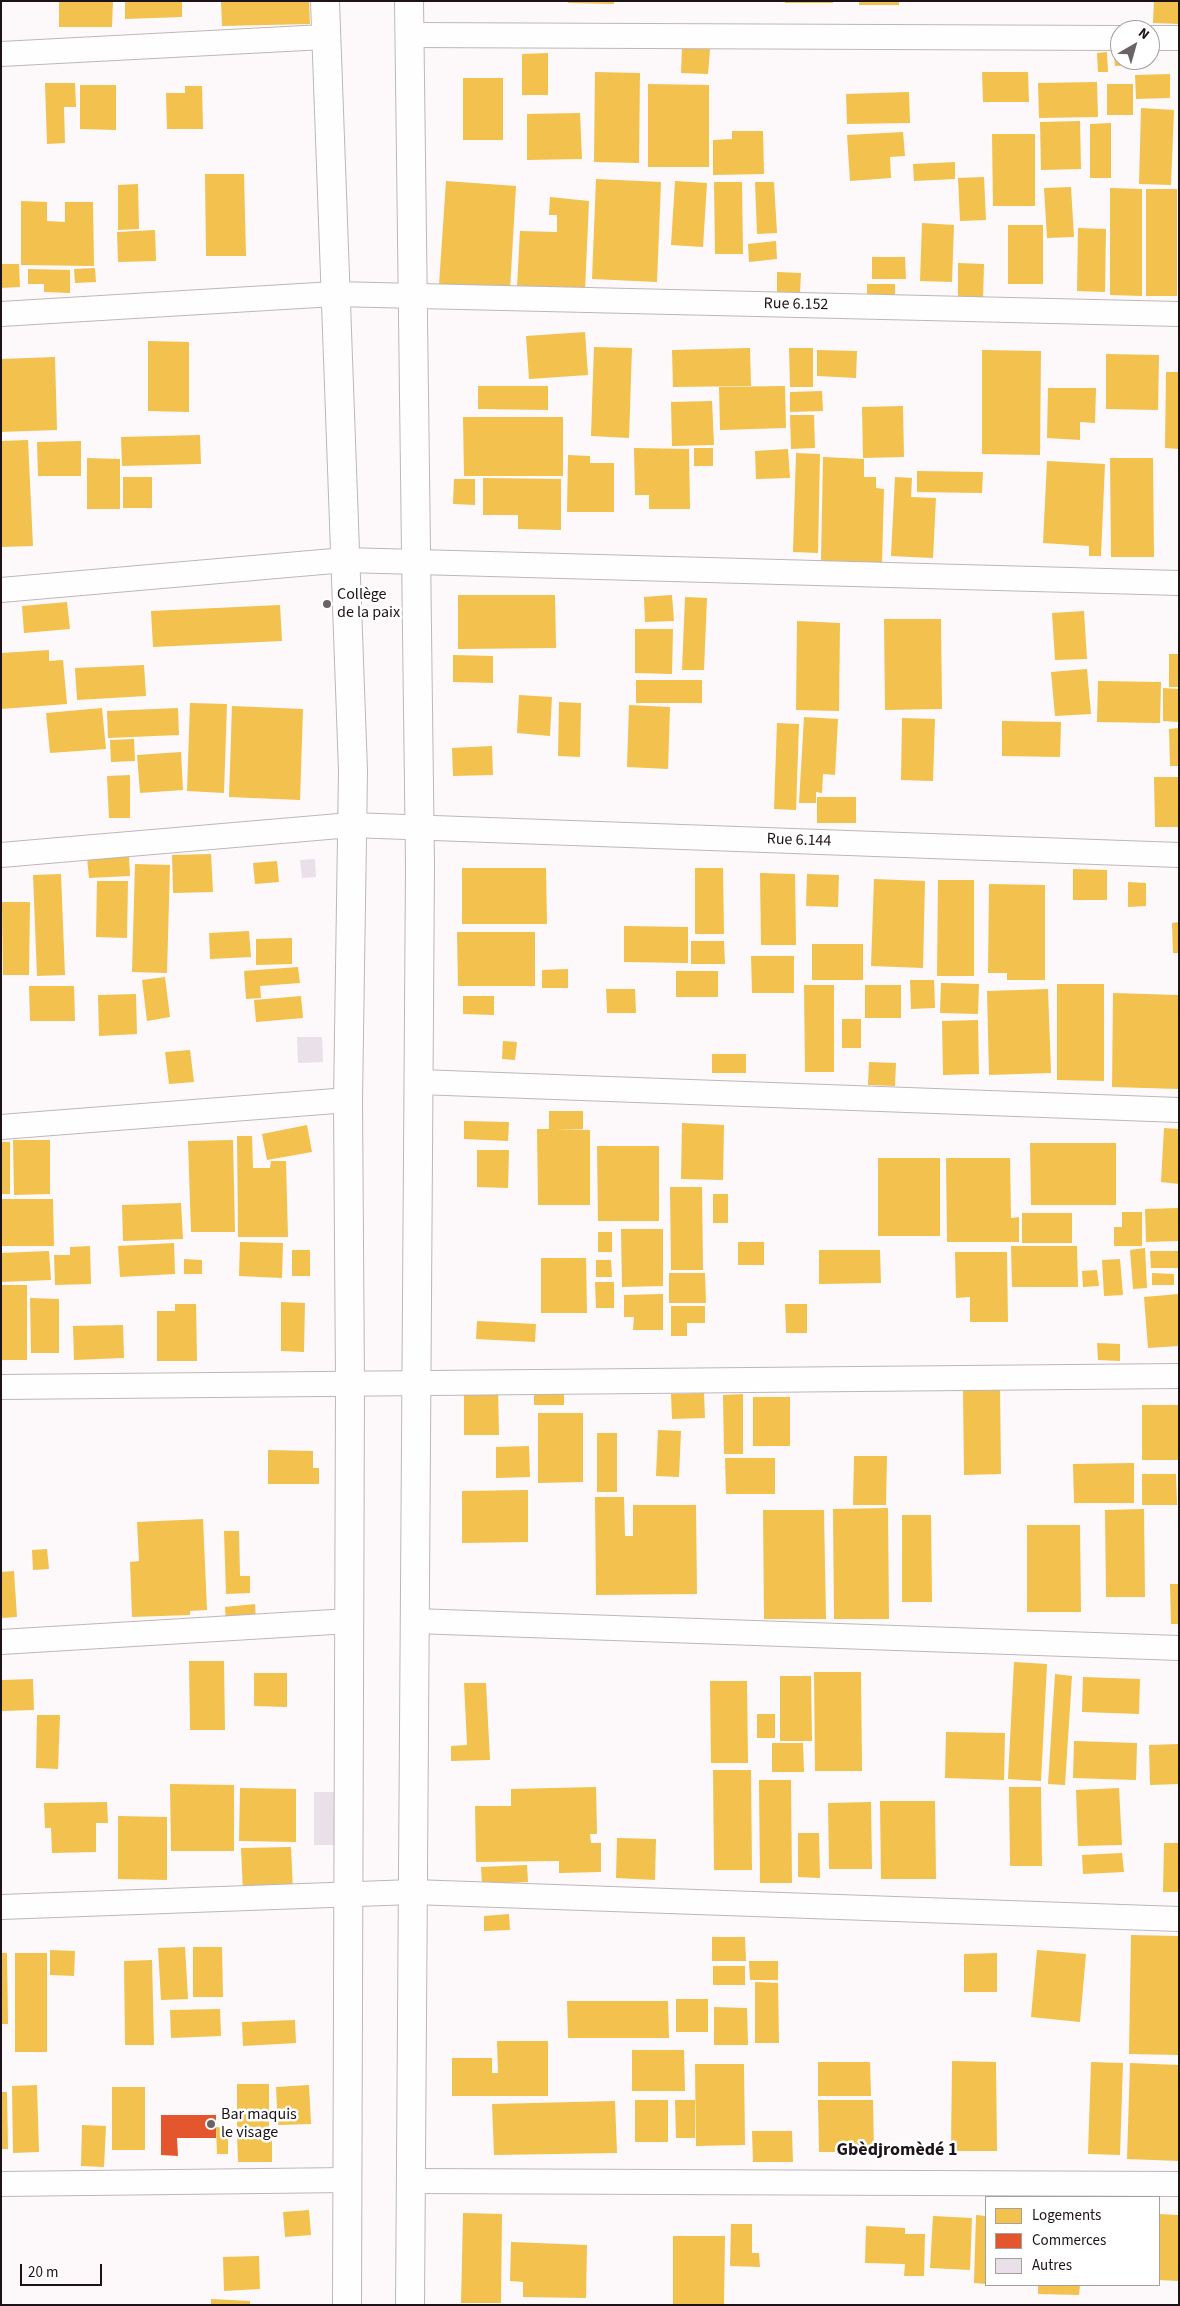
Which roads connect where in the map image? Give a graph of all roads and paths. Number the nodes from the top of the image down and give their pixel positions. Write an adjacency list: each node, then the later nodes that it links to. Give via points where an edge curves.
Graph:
1 (325, 1): 4 (main road)
2 (410, 1): 3 (main road)
3 (410, 35): 5 (street); 10 (main road)
4 (324, 37): 8 (street); 9 (main road)
5 (1110, 38)
6 (1160, 38): 7 (street)
7 (1179, 38)
8 (1, 54)
9 (334, 294): 10 (street, Rue 6.152); 11 (street, Rue 6.152); 13 (main road)
10 (414, 297): 12 (street, Rue 6.152); 14 (main road)
11 (1, 314)
12 (1179, 314)
13 (345, 560): 14 (street); 16 (street); 17 (main road, via 353,771)
14 (417, 560): 15 (street); 18 (main road)
15 (1179, 583)
16 (1, 590)
17 (351, 825): 18 (street, Rue 6.144); 19 (street, Rue 6.144); 22 (main road)
18 (420, 828): 20 (street, Rue 6.144); 21 (main road)
19 (1, 855)
20 (1179, 855)
21 (419, 1082): 23 (street); 26 (main road)
22 (348, 1100): 24 (street); 27 (main road)
23 (1179, 1110)
24 (1, 1127)
25 (1179, 1376): 26 (street)
26 (417, 1383): 27 (street); 30 (main road)
27 (350, 1384): 28 (street); 29 (main road)
28 (1, 1387)
29 (349, 1620): 31 (street); 34 (main road)
30 (415, 1621): 32 (street); 33 (main road)
31 (1, 1642)
32 (1179, 1648)
33 (413, 1892): 34 (street); 36 (street); 38 (main road)
34 (348, 1893): 35 (street); 37 (main road)
35 (1, 1907)
36 (1179, 1919)
37 (348, 2180): 39 (street); 41 (main road)
38 (410, 2181): 40 (street); 42 (main road)
39 (1, 2184)
40 (1179, 2184)
41 (347, 2305)
42 (410, 2305)

